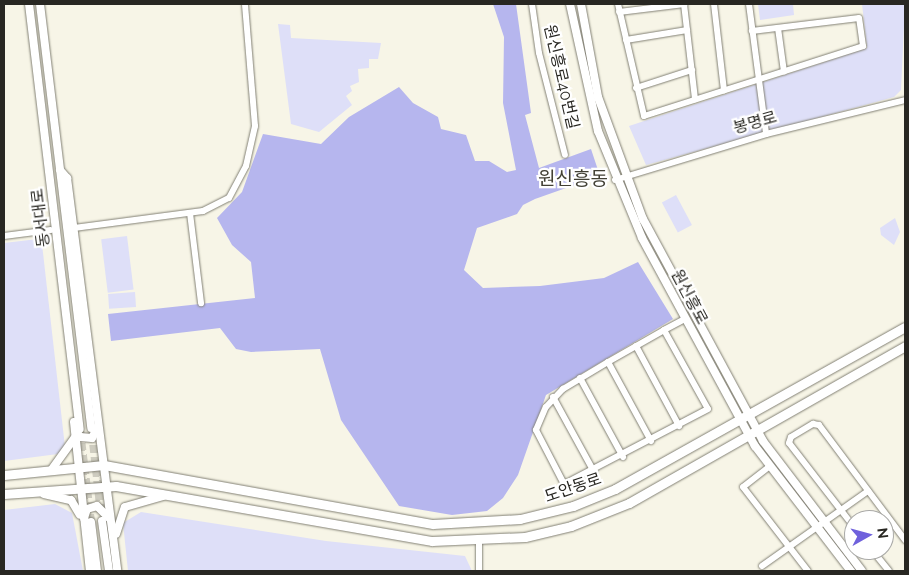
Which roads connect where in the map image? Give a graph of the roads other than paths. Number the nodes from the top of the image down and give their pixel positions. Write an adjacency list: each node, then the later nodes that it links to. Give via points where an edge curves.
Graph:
1 (28, 4): 25 (street, 동서대로)
2 (40, 4): 26 (street, 동서대로)
3 (245, 4): 29 (street, via 256,105 251,151 229,198 218,207)
4 (532, 4): 24 (street, 원신흥로40번길, via 539,53)
5 (570, 4): 28 (street, 원신흥로, via 587,94)
6 (581, 4): 27 (street, 원신흥로, via 598,96)
7 (618, 4): 11 (street)
8 (684, 4): 11 (street); 13 (street)
9 (714, 4): 20 (street)
10 (749, 4): 14 (street)
11 (619, 12): 15 (street)
12 (778, 28): 14 (street); 17 (street); 17 (street, via 859,18 863,46)
13 (687, 30): 15 (street); 16 (street)
14 (752, 31): 18 (street)
15 (626, 40): 19 (street)
16 (692, 70): 19 (street); 21 (street)
17 (784, 72): 18 (street)
18 (758, 81): 20 (street); 23 (street)
19 (636, 88): 21 (street, via 644,116)
20 (724, 90): 21 (street)
21 (695, 99)
22 (905, 100): 23 (street, 봉명로)
23 (766, 134): 27 (street, 봉명로)
24 (565, 155)
25 (49, 170): 31 (street, via 46,183); 47 (street, 동서대로)
26 (60, 170): 30 (street, via 67,178); 46 (street, 동서대로)
27 (624, 177): 28 (street, 봉명로); 42 (street, 원신흥로)
28 (614, 180): 34 (street, 원신흥로)
29 (190, 212): 30 (street); 33 (street)
30 (74, 228): 43 (street)
31 (52, 230): 32 (street); 47 (street)
32 (4, 236)
33 (200, 303)
34 (685, 319): 36 (street); 44 (street, 원신흥로)
35 (905, 327): 42 (main road, 도안동로)
36 (664, 330): 37 (street); 45 (street, via 708,409)
37 (636, 346): 39 (street); 45 (street)
38 (905, 346): 48 (main road)
39 (608, 362): 40 (street); 49 (street)
40 (580, 378): 41 (street); 50 (street)
41 (554, 398): 55 (street); 55 (street, via 536,430 564,484)
42 (748, 415): 44 (main road, 도안동로); 48 (street, 원신흥로)
43 (98, 420): 47 (street, via 97,434 86,439 80,437); 51 (street)
44 (739, 420): 48 (street, 원신흥로); 51 (main road, 도안동로, via 602,495 549,513 486,524 399,519)
45 (679, 426): 49 (street)
46 (91, 428)
47 (77, 430): 53 (street); 54 (street, via 66,456)
48 (752, 433): 52 (street, 원신흥로); 67 (street, 원신흥로); 70 (main road, via 620,507 572,526)
49 (651, 441): 50 (street)
50 (623, 457): 55 (street)
51 (104, 465): 53 (main road, 도안동로); 58 (street)
52 (770, 466): 68 (street, 원신흥로); 71 (street, via 743,487)
53 (80, 467): 54 (main road, 도안동로); 57 (street)
54 (52, 469): 56 (main road, 도안동로)
55 (594, 472)
56 (4, 475)
57 (81, 486): 58 (main road); 60 (main road); 65 (street)
58 (106, 486): 61 (main road); 66 (street)
59 (868, 491): 62 (street); 62 (street, via 819,426 791,437 789,443); 69 (street)
60 (8, 493): 65 (street, via 71,500)
61 (163, 496): 70 (main road, via 392,535); 72 (street, via 125,507 118,519)
62 (841, 511): 63 (street); 67 (street)
63 (844, 515)
64 (102, 520): 77 (street)
65 (87, 521): 66 (street, via 87,509 97,506); 75 (street); 76 (street)
66 (111, 521): 72 (street)
67 (824, 524): 68 (street); 82 (street, 원신흥로)
68 (816, 529): 71 (street); 81 (street, 원신흥로)
69 (905, 540)
70 (479, 542): 79 (street)
71 (790, 549): 74 (street); 80 (street)
72 (116, 556): 78 (street)
73 (880, 560): 83 (street)
74 (762, 566)
75 (90, 571)
76 (97, 571)
77 (109, 571)
78 (117, 571)
79 (479, 571)
80 (808, 571)
81 (851, 571)
82 (862, 571)
83 (889, 571)

